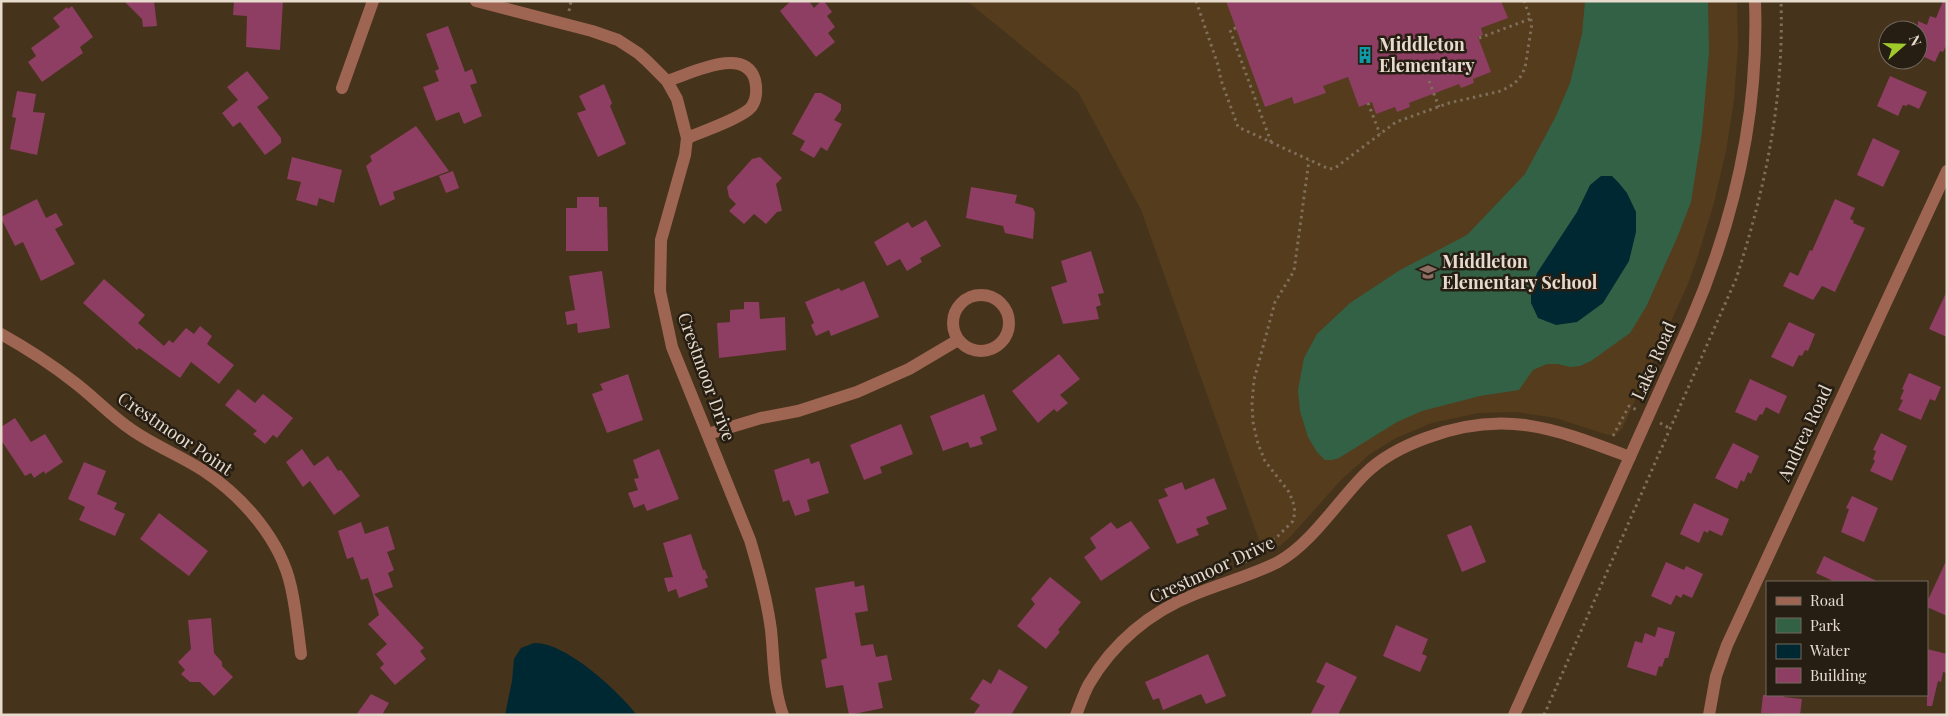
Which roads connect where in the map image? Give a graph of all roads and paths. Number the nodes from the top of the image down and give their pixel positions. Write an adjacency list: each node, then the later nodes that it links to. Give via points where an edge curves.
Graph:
1 (372, 1): 13 (street)
2 (476, 1): 10 (street, Crestmoor Drive, via 607,35 638,52)
3 (1196, 1): 18 (path, via 1238,127)
4 (1524, 1): 6 (path)
5 (1755, 1): 26 (street, Lake Road, via 1751,105 1729,218 1706,286)
6 (1530, 19): 8 (path); 15 (path, via 1525,68 1517,82 1508,89)
7 (1236, 28): 12 (path, via 1230,30)
8 (1478, 38)
9 (1255, 80): 12 (path)
10 (667, 81): 17 (street, Crestmoor Drive, via 677,99); 17 (street, via 728,61 750,69 756,81 752,106 743,114)
11 (1429, 81): 15 (path)
12 (1249, 82): 18 (path)
13 (342, 88)
14 (1368, 103): 16 (path)
15 (1439, 106): 16 (path, via 1396,122)
16 (1380, 134): 19 (path, via 1335,168 1329,169)
17 (687, 138): 24 (street, Crestmoor Drive, via 661,240 660,291 672,347)
18 (1271, 142): 19 (path)
19 (1309, 160): 27 (path, via 1294,271 1274,302 1254,380 1252,404 1258,444 1265,461 1289,492 1295,512 1292,521 1275,539)
20 (1947, 171): 32 (street, Andrea Road, via 1727,645 1716,676)
21 (1, 334): 28 (street, Crestmoor Point, via 50,364 133,431 203,471 239,500 270,538 282,561 291,586)
22 (958, 340): 22 (street, via 964,347 983,352 1001,344 1009,326 1004,307 990,297 972,296 965,300 958,306 952,323); 24 (street, via 909,369 857,392)
23 (1629, 406): 25 (path)
24 (708, 434): 29 (street, Crestmoor Drive, via 759,568)
25 (1606, 448): 26 (street, Crestmoor Drive); 30 (street, Crestmoor Drive, via 1566,433 1516,423 1465,426 1413,442 1366,472 1298,548 1279,561 1168,606 1124,639 1088,685)
26 (1630, 457): 31 (street, Lake Road)
27 (1241, 552)
28 (301, 654)
29 (784, 715)
30 (1076, 715)
31 (1514, 715)
32 (1709, 715)

